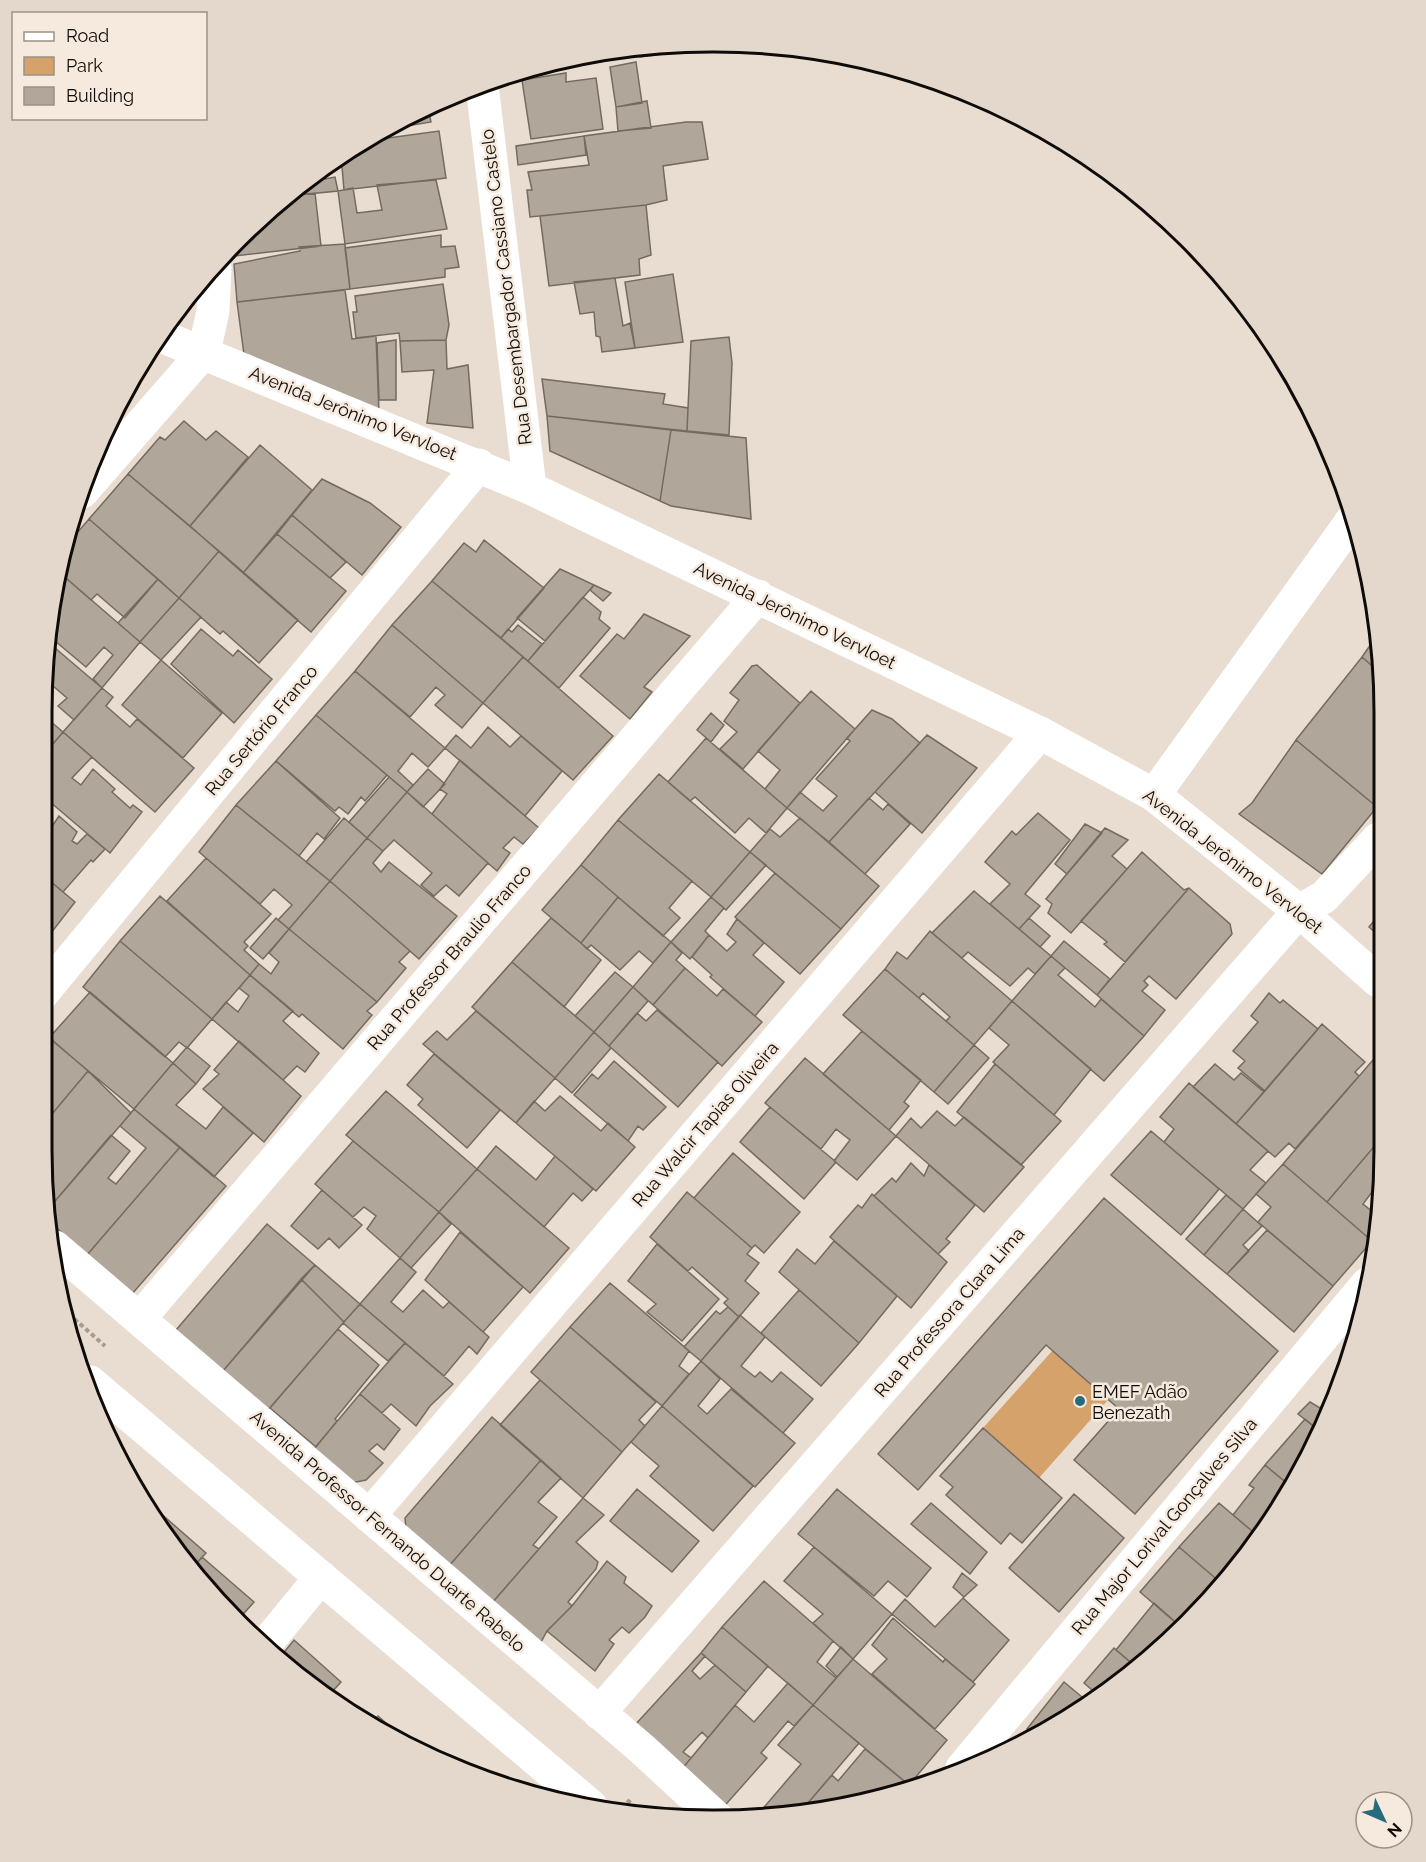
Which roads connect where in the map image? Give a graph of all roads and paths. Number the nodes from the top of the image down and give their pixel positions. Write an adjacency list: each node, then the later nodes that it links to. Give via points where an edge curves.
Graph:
1 (483, 95): 7 (street, Rua Desembargador Cassiano Castelo)
2 (214, 280): 4 (street, via 213,311)
3 (169, 339): 4 (street, Avenida Jerônimo Vervloet)
4 (204, 352): 5 (street, Avenida Jerônimo Vervloet); 6 (street)
5 (479, 465): 7 (street, Avenida Jerônimo Vervloet); 15 (street, Rua Sertório Franco)
6 (98, 474)
7 (530, 488): 9 (street, Avenida Jerônimo Vervloet)
8 (1347, 528): 11 (street)
9 (758, 596): 10 (street, Avenida Jerônimo Vervloet); 18 (street, Rua Professor Braulio Franco)
10 (1040, 733): 11 (street, Avenida Jerônimo Vervloet); 20 (street, Rua Walcir Tapias Oliveira)
11 (1154, 795): 13 (street, Avenida Jerônimo Vervloet)
12 (1374, 847): 13 (street, Rua Professora Clara Lima, via 1323,897)
13 (1299, 911): 14 (street, Avenida Jerônimo Vervloet); 23 (street, Rua Professora Clara Lima)
14 (1374, 977)
15 (52, 982)
16 (61, 1252): 18 (street, Avenida Professor Fernando Duarte Rabelo)
17 (1357, 1296): 24 (street, Rua Major Lorival Gonçalves Silva)
18 (140, 1318): 20 (street, Avenida Professor Fernando Duarte Rabelo)
19 (98, 1389): 21 (street)
20 (369, 1516): 23 (street, Avenida Professor Fernando Duarte Rabelo)
21 (321, 1577): 22 (street); 25 (street)
22 (270, 1639)
23 (599, 1713): 26 (street, Avenida Professor Fernando Duarte Rabelo)
24 (972, 1756)
25 (579, 1796)
26 (699, 1809)

